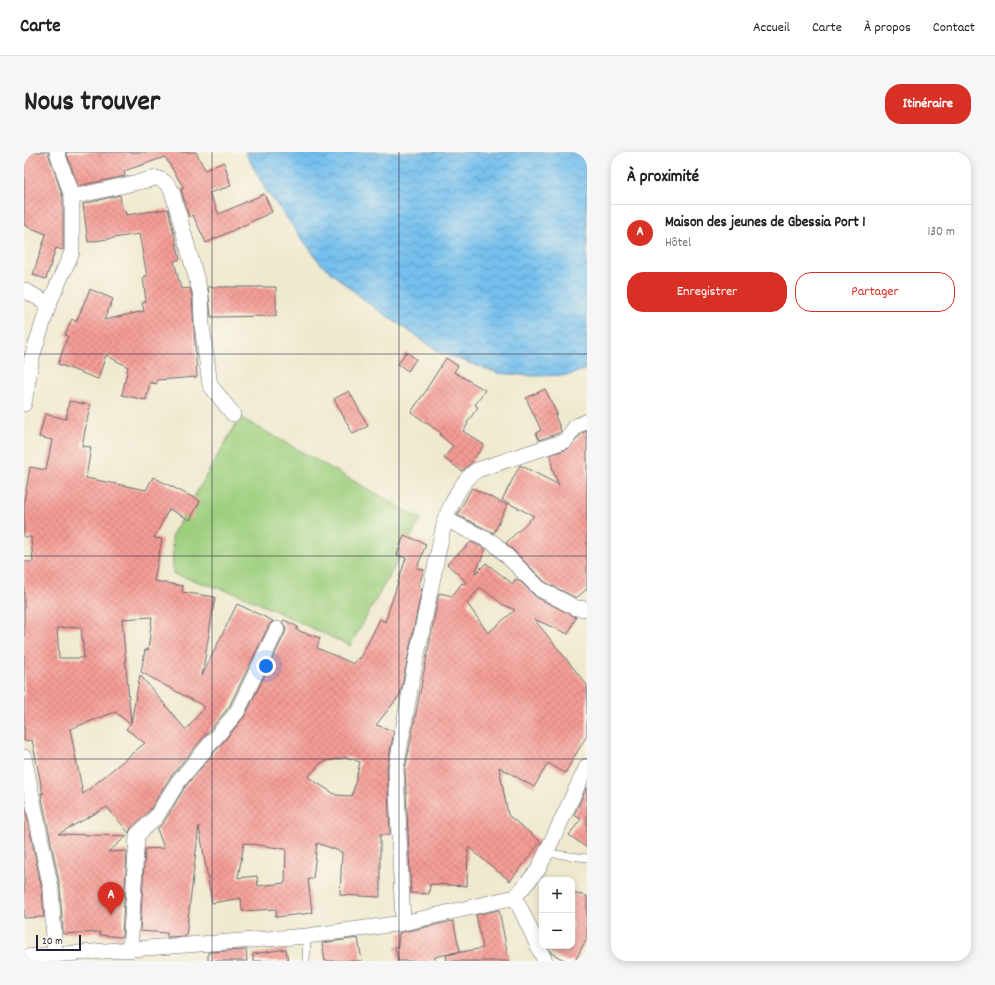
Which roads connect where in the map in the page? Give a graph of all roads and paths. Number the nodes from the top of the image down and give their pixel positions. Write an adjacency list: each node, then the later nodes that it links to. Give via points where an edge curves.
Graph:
1 (57, 152): 2 (street)
2 (72, 197): 4 (street, via 72,252); 6 (street, via 156,178 168,184 201,295 210,385)
3 (24, 290): 4 (street)
4 (49, 304): 5 (street, via 32,357)
5 (24, 404)
6 (233, 414)
7 (587, 421): 8 (street, via 576,426 565,440 478,470 459,487)
8 (445, 519): 9 (street, via 494,543 540,589 576,608); 16 (street, via 396,769)
9 (587, 609)
10 (277, 629): 18 (street, via 237,712 178,782 156,817 137,835)
11 (24, 757): 19 (street, via 50,889)
12 (587, 766): 13 (street)
13 (546, 853): 14 (lane); 15 (street, via 538,870)
14 (587, 858)
15 (515, 897): 16 (street); 23 (street)
16 (403, 923): 17 (street)
17 (307, 936): 18 (street); 22 (lane)
18 (130, 950): 21 (street)
19 (55, 954): 20 (street); 21 (street)
20 (24, 957)
21 (86, 957)
22 (306, 961)
23 (545, 961)

